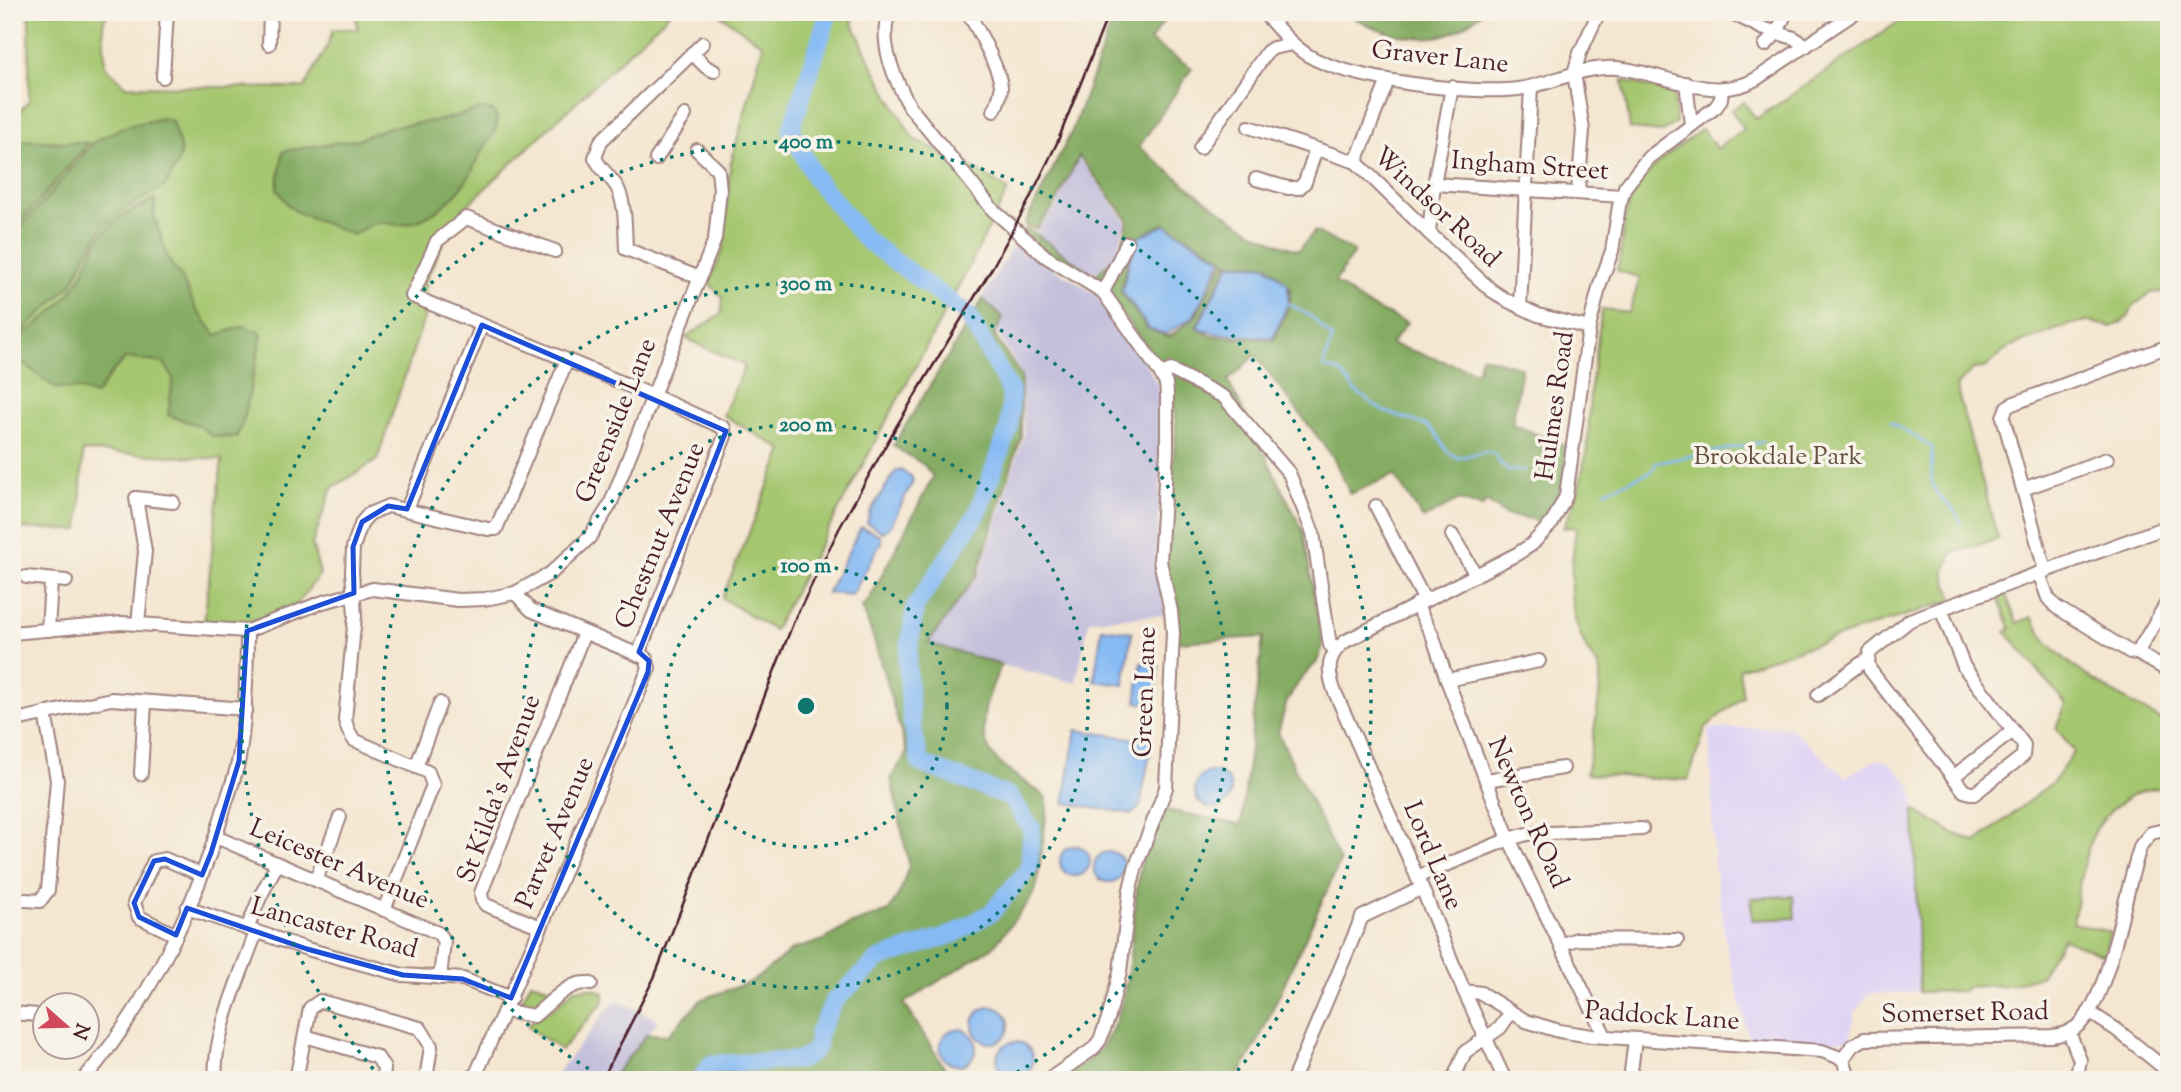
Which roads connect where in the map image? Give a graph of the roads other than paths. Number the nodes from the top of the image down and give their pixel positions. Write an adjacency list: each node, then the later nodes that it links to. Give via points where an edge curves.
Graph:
1 (167, 12): 19 (street)
2 (270, 12): 12 (street)
3 (889, 12): 43 (street, via 887,51 910,107 993,210 1045,257)
4 (967, 12): 25 (street, via 1000,77 1002,88)
5 (1263, 12): 13 (street, Graver Lane)
6 (1599, 12): 18 (street)
7 (1730, 12): 10 (street)
8 (1786, 12): 10 (street)
9 (1856, 12): 15 (street)
10 (1777, 33): 14 (street); 15 (street)
11 (703, 43): 16 (street)
12 (269, 44)
13 (1292, 44): 20 (street, Graver Lane, via 1318,61); 29 (street, via 1267,52)
14 (1765, 45)
15 (1806, 47): 24 (street, via 1747,85)
16 (692, 53): 17 (street); 42 (street, via 601,141 595,158 617,187 624,210 626,249)
17 (714, 71)
18 (1574, 73): 21 (street, Graver Lane, via 1616,68); 23 (street, Graver Lane); 37 (street, via 1583,130)
19 (163, 77)
20 (1388, 80): 22 (street, Graver Lane); 33 (street)
21 (1686, 83): 24 (street, Graver Lane); 27 (street)
22 (1452, 87): 23 (street, Graver Lane); 35 (street)
23 (1531, 87): 36 (street)
24 (1722, 89): 27 (street, Hulmes Road, via 1716,107)
25 (994, 111)
26 (685, 115): 32 (street)
27 (1691, 124): 38 (street, Hulmes Road, via 1638,167)
28 (1249, 127): 30 (street, Windsor Road)
29 (1200, 148)
30 (1316, 149): 33 (street, Windsor Road); 34 (street, via 1299,188)
31 (697, 150): 42 (street, Greenside Lane, via 718,170 720,190 715,239)
32 (656, 159)
33 (1356, 162): 39 (street, Windsor Road)
34 (1256, 179)
35 (1434, 184): 36 (street, Ingham Street); 39 (street)
36 (1526, 191): 37 (street, Ingham Street); 44 (street)
37 (1578, 192): 38 (street, Ingham Street)
38 (1622, 196): 46 (street, Hulmes Road, via 1612,251)
39 (1429, 233): 44 (street, Windsor Road, via 1491,290)
40 (1127, 243): 43 (street)
41 (555, 251): 45 (street, via 466,218 437,241 412,296)
42 (700, 278): 50 (street, Greenside Lane)
43 (1103, 292): 49 (street, Green Lane)
44 (1520, 307): 46 (street, Windsor Road)
45 (482, 325): 48 (street); 55 (street)
46 (1589, 327): 59 (street, Hulmes Road, via 1570,482 1561,509 1531,545)
47 (2169, 346): 52 (street, via 2007,407 2003,417)
48 (567, 360): 50 (street); 55 (street, via 496,529)
49 (1161, 374): 73 (street, via 1171,370 1182,373 1224,397 1289,473 1313,533 1330,645); 131 (street, Green Lane, via 1167,394 1167,451 1160,561 1173,633 1166,788 1130,889 1120,972 1105,1029 1093,1049)
50 (653, 396): 64 (street, Greenside Lane, via 600,523 573,555); 75 (street, Chestnut Avenue, via 726,431)
51 (2107, 459): 52 (street)
52 (2023, 489): 58 (street)
53 (173, 502): 68 (street, via 136,498 145,551)
54 (1376, 506): 66 (street, Newton ROad)
55 (407, 509): 63 (street, via 388,506 362,522 353,547)
56 (2169, 526): 58 (street)
57 (1452, 534): 59 (street)
58 (2042, 572): 67 (street); 74 (street, via 2048,598 2056,607)
59 (1476, 575): 66 (street, Hulmes Road)
60 (26, 577): 61 (street)
61 (51, 581): 62 (street); 69 (street)
62 (66, 581)
63 (354, 593): 64 (street, Greenside Lane, via 373,589 458,600); 70 (street, Greenside Lane); 87 (street, via 348,730 359,742)
64 (515, 593): 72 (street, via 531,610)
65 (2169, 599): 74 (street)
66 (1420, 602): 73 (street, Hulmes Road); 79 (street, Newton ROad)
67 (1941, 609): 77 (street, via 1910,620 1870,652); 86 (street, via 1964,667)
68 (138, 624): 69 (street, Greenside Lane); 70 (street, Greenside Lane)
69 (48, 630): 71 (street, Greenside Lane)
70 (247, 631): 83 (street)
71 (12, 633)
72 (584, 633): 75 (street); 104 (street, St Kilda's Avenue, via 481,894 486,905)
73 (1335, 649): 100 (street, Lord Lane, via 1329,665 1334,690)
74 (2137, 653): 78 (street)
75 (638, 655): 104 (street, Parvet Avenue, via 649,661 648,672)
76 (1539, 661): 79 (street)
77 (1868, 661): 80 (street); 90 (street, via 1870,670)
78 (2169, 671)
79 (1447, 680): 91 (street, Newton ROad)
80 (1818, 695)
81 (145, 702): 83 (street); 84 (street, via 111,699); 89 (street)
82 (440, 703): 87 (street)
83 (246, 709): 95 (street, via 239,761)
84 (45, 713): 85 (street); 101 (street, via 57,780 48,890 40,901)
85 (12, 721)
86 (2013, 731): 90 (street); 90 (street, via 2024,745 2024,756 1974,794 1964,791)
87 (416, 767): 103 (street, via 430,776 432,791)
88 (1563, 768): 91 (street)
89 (141, 774)
90 (1953, 777)
91 (1486, 780): 96 (street, Newton ROad)
92 (340, 817): 99 (street)
93 (1642, 830): 96 (street, via 1527,834)
94 (2169, 830): 115 (street, Somerset Road, via 2151,833 2141,845 2103,980)
95 (216, 837): 97 (street, Leicester Avenue); 98 (street)
96 (1509, 839): 100 (street); 108 (street, Newton ROad)
97 (277, 863): 99 (street, Leicester Avenue); 105 (street, via 260,897)
98 (202, 876): 102 (street); 106 (street, via 166,859 154,861 134,903 139,917)
99 (316, 880): 103 (street, Leicester Avenue)
100 (1419, 883): 111 (street, Lord Lane); 132 (street, via 1362,917)
101 (12, 899)
102 (187, 908): 105 (street, Lancaster Road); 106 (street)
103 (384, 910): 109 (street, Leicester Avenue, via 438,933 444,941)
104 (541, 927): 112 (street, Parvet Avenue)
105 (251, 931): 109 (street, Lancaster Road, via 403,975); 126 (street, via 222,1029 214,1065)
106 (176, 934): 125 (street, via 162,966)
107 (1677, 940): 108 (street, via 1577,939)
108 (1562, 944): 120 (street, Newton ROad)
109 (440, 978): 112 (street, Lancaster Road, via 463,979)
110 (592, 984): 113 (street, via 574,985 534,1016)
111 (1464, 991): 114 (street, Paddock Lane, via 1481,993); 121 (street, Lord Lane)
112 (511, 998): 113 (street, Parvet Avenue)
113 (505, 1011): 130 (street)
114 (1511, 1012): 120 (street, Paddock Lane, via 1559,1031); 121 (street, via 1500,1028)
115 (2089, 1012): 118 (street, Somerset Road); 124 (street)
116 (12, 1013): 117 (street)
117 (32, 1015)
118 (2069, 1032): 123 (street, Somerset Road, via 1864,1040 1852,1046); 137 (street, via 2080,1060)
119 (305, 1035): 127 (street); 128 (street, via 377,1057 384,1068); 129 (street, via 310,1008 320,1001 420,1028 431,1046)
120 (1605, 1036): 122 (street, Paddock Lane)
121 (1485, 1037): 133 (street, via 1465,1052); 134 (street, Lord Lane)
122 (1635, 1039): 123 (street, Paddock Lane, via 1822,1051); 135 (street)
123 (1843, 1059): 136 (street)
124 (2169, 1072)
125 (83, 1080)
126 (216, 1080)
127 (296, 1080)
128 (383, 1080)
129 (426, 1080)
130 (470, 1080)
131 (1048, 1080)
132 (1293, 1080)
133 (1452, 1080)
134 (1505, 1080)
135 (1630, 1080)
136 (1850, 1080)
137 (2076, 1080)

